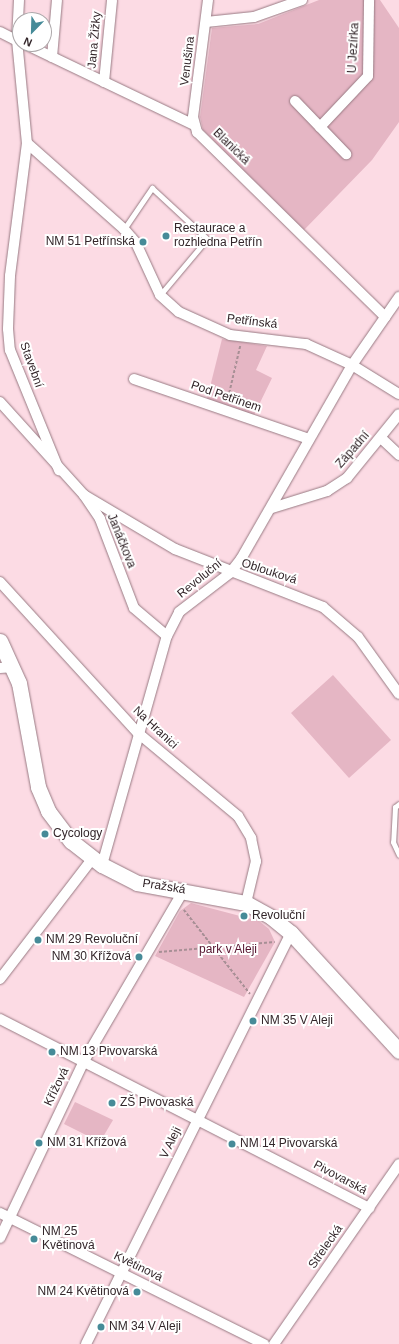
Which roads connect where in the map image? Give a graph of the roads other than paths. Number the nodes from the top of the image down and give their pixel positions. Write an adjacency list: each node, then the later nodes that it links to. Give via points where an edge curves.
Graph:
1 (19, 0): 7 (street, Stavební)
2 (57, 0): 13 (street)
3 (112, 0): 14 (street, Jana Žižky)
4 (208, 0): 8 (street, Venušina)
5 (302, 0): 8 (street, via 254,18)
6 (369, 0): 17 (street, U Jezírka, via 368,76)
7 (20, 12)
8 (206, 22): 16 (street, Venušina)
9 (0, 32): 10 (street, Blanická)
10 (12, 38)
11 (22, 52): 18 (street, Stavební)
12 (42, 52): 13 (street, Blanická)
13 (52, 57): 14 (street, Blanická)
14 (104, 82): 16 (street, Blanická)
15 (295, 101): 17 (street)
16 (194, 125): 23 (street, Blanická)
17 (320, 127): 19 (street)
18 (27, 143): 20 (street); 32 (street, Stavební, via 8,329 10,350)
19 (346, 154)
20 (124, 229): 21 (street, via 136,243); 21 (lane, via 152,188 207,238)
21 (160, 296): 24 (street, Petřínská, via 199,323 242,336 294,340)
22 (399, 297): 23 (street, Revoluční)
23 (385, 317): 24 (street, Revoluční)
24 (352, 365): 26 (street, Petřínská); 30 (street, Revoluční)
25 (134, 380): 30 (street, Pod Petřínem)
26 (399, 394)
27 (0, 402): 32 (street, Janáčkova)
28 (399, 414): 29 (street, Západní)
29 (381, 438): 31 (street); 34 (street, Západní, via 347,478 327,491)
30 (309, 439): 34 (street, Revoluční)
31 (399, 455)
32 (59, 470): 33 (street, Janáčkova)
33 (84, 495): 35 (street, Oblouková, via 175,549); 37 (street, Janáčkova, via 100,519 134,608)
34 (272, 508): 35 (street, Revoluční)
35 (230, 573): 37 (street, Revoluční, via 179,612); 40 (street, Oblouková, via 323,607 358,637)
36 (0, 582): 41 (street, Na Hranici)
37 (167, 636): 41 (street, Revoluční)
38 (0, 641): 39 (main road, Pražská)
39 (7, 668): 44 (main road, Pražská, via 43,800 60,829)
40 (399, 694)
41 (138, 733): 44 (street, Revoluční); 46 (street, Na Hranici, via 238,816 252,838 256,861)
42 (399, 804): 43 (lane, via 395,808 393,842)
43 (399, 855)
44 (97, 862): 45 (main road, Pražská, via 149,886); 48 (street, Revoluční)
45 (184, 890): 46 (main road, Pražská); 51 (street, Křížová, via 150,953)
46 (246, 903): 47 (main road, Pražská)
47 (289, 937): 50 (main road, Pražská); 52 (street, V Aleji)
48 (0, 979)
49 (0, 1019): 51 (street, Pivovarská)
50 (396, 1045)
51 (84, 1061): 52 (street, Pivovarská); 56 (street, Křížová)
52 (198, 1118): 54 (street, Pivovarská); 58 (street, V Aleji)
53 (399, 1164): 54 (street, Střelecká)
54 (369, 1208): 61 (street, Střelecká)
55 (0, 1213): 56 (street, Květinová)
56 (9, 1218): 57 (street, Křížová); 58 (street, Květinová)
57 (0, 1238)
58 (122, 1273): 59 (street, V Aleji); 60 (street, Květinová)
59 (86, 1344)
60 (264, 1344)
61 (274, 1344)

